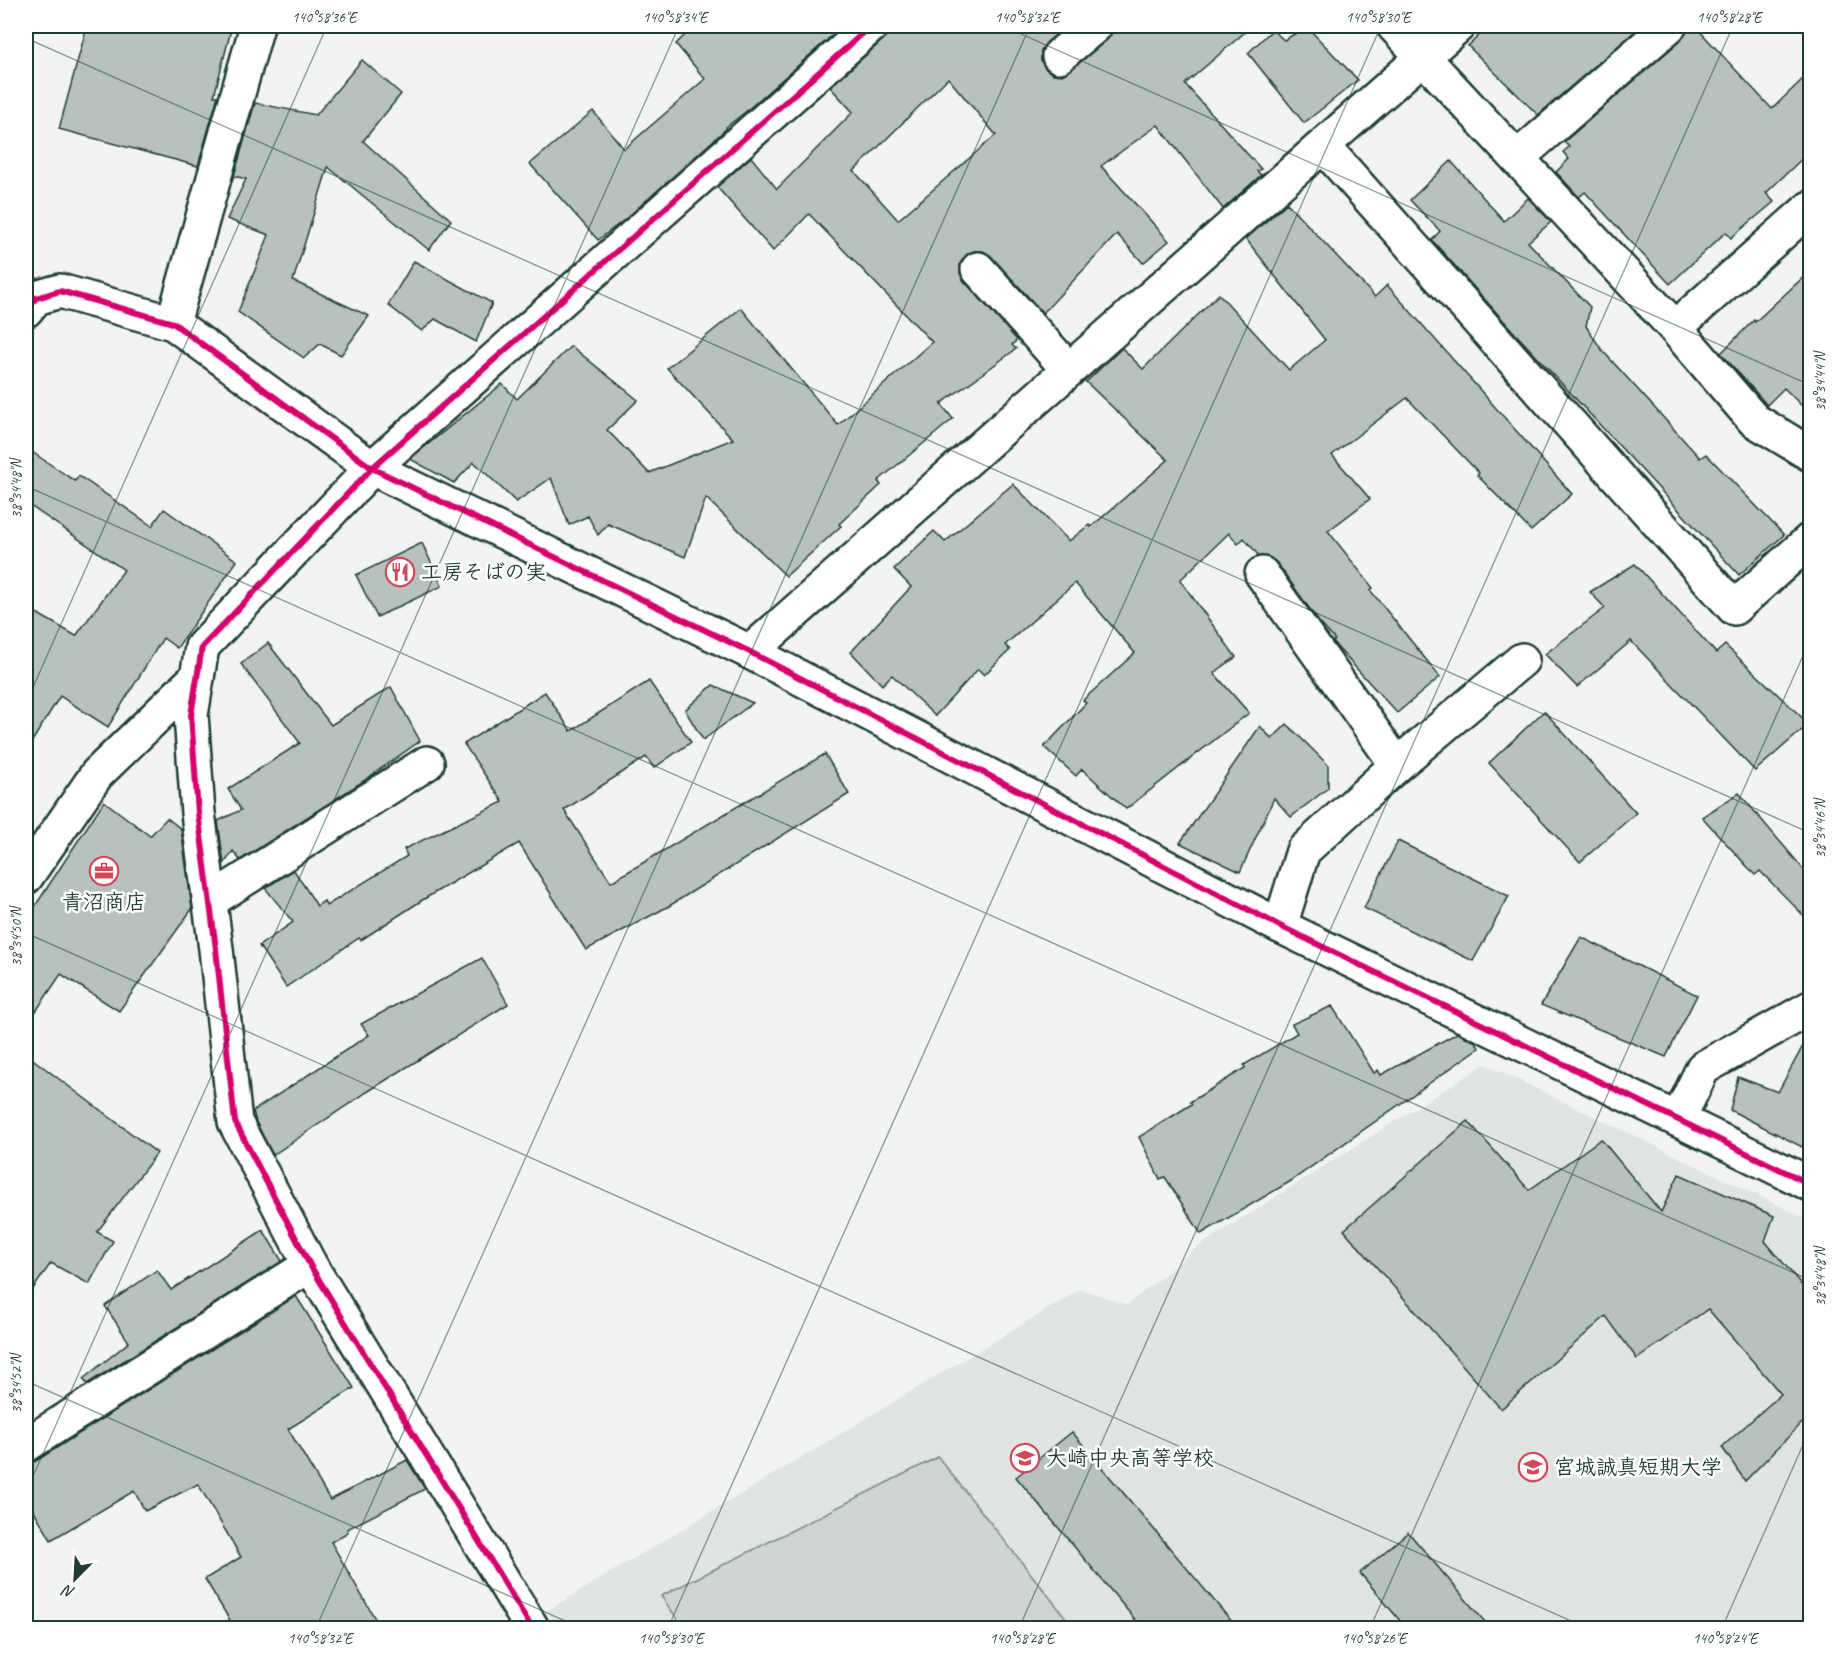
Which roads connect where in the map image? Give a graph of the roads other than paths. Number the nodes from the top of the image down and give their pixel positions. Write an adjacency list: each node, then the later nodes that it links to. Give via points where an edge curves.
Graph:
1 (257, 26): 14 (street)
2 (871, 26): 18 (street)
3 (1095, 26): 7 (street)
4 (1394, 26): 8 (street)
5 (1458, 26): 8 (street)
6 (1669, 26): 10 (street)
7 (1059, 56)
8 (1422, 57): 9 (street); 10 (street)
9 (1323, 146): 16 (street); 19 (street, via 1734,608)
10 (1517, 158): 15 (street)
11 (1810, 208): 15 (street)
12 (978, 269): 16 (street)
13 (29, 299): 14 (street, via 60,291)
14 (173, 323): 18 (street)
15 (1675, 328): 17 (street, via 1754,420)
16 (1068, 369): 21 (street)
17 (1810, 454)
18 (372, 468): 21 (street); 23 (street, via 202,646)
19 (1810, 540)
20 (1262, 574): 25 (street)
21 (750, 652): 28 (street)
22 (1522, 660): 25 (street)
23 (197, 676): 26 (street, via 97,774); 27 (street, via 190,716)
24 (428, 763): 27 (street)
25 (1397, 765): 28 (street, via 1303,851)
26 (26, 877)
27 (210, 901): 32 (street, via 235,1122)
28 (1280, 926): 30 (street)
29 (1810, 1008): 30 (street, via 1703,1068)
30 (1678, 1120): 31 (street)
31 (1810, 1184)
32 (310, 1265): 33 (street); 34 (street)
33 (26, 1445)
34 (532, 1629)

